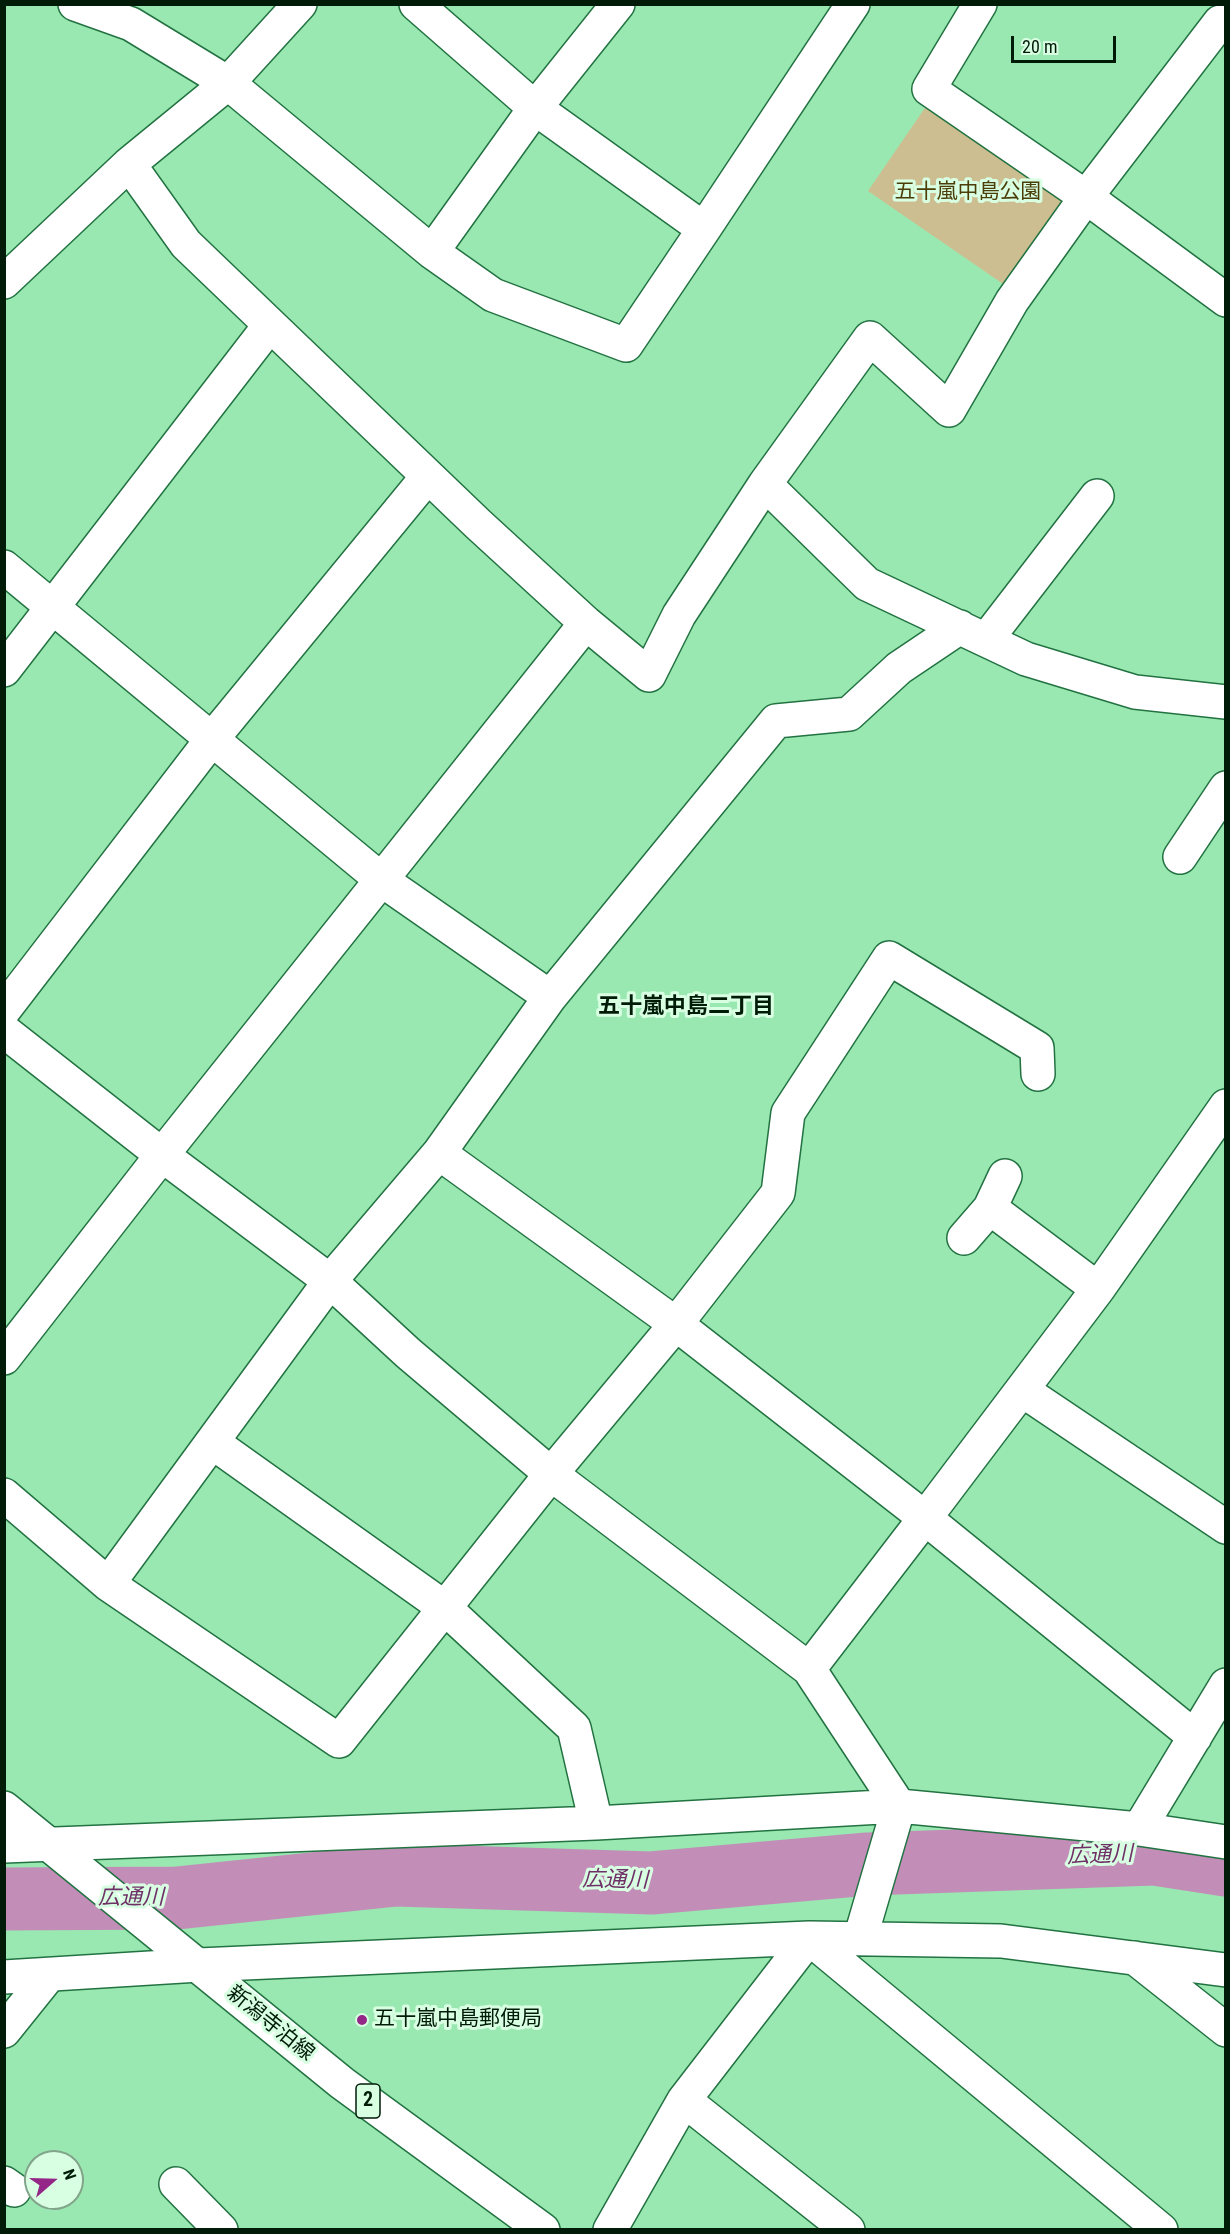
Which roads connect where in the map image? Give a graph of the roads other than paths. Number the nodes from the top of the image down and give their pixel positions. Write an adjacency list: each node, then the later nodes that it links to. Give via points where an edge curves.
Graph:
1 (75, 4): 8 (street, via 131,24)
2 (300, 4): 8 (street)
3 (416, 4): 9 (street)
4 (618, 4): 9 (street)
5 (853, 4): 12 (street)
6 (967, 9): 11 (street, via 929,89)
7 (1215, 17): 11 (street)
8 (228, 83): 10 (street); 13 (street)
9 (535, 108): 12 (street); 13 (street)
10 (129, 164): 14 (street); 16 (street, via 186,244)
11 (1086, 197): 15 (street); 18 (street, via 1012,301 949,410 870,338)
12 (704, 229): 13 (street, via 626,345 493,295)
13 (432, 252)
14 (4, 282)
15 (1226, 300)
16 (270, 325): 17 (street); 21 (street)
17 (428, 476): 22 (street); 26 (street)
18 (765, 484): 22 (street, via 679,615 649,675); 23 (street, via 867,584)
19 (1097, 496): 23 (street)
20 (4, 567): 21 (street)
21 (53, 607): 24 (street); 26 (street)
22 (586, 623): 29 (street)
23 (973, 634): 25 (street, via 1026,659 1135,692); 30 (street, via 899,668 849,714 776,721)
24 (4, 670)
25 (1226, 702)
26 (212, 739): 29 (street); 31 (street)
27 (1226, 788): 28 (street)
28 (1180, 857)
29 (383, 881): 30 (street); 36 (street)
30 (550, 997): 35 (street)
31 (4, 1010)
32 (4, 1031): 36 (street)
33 (1038, 1074): 42 (street, via 1037,1048 889,958 788,1113 778,1192)
34 (1226, 1106): 41 (street)
35 (439, 1153): 40 (street); 42 (street)
36 (162, 1155): 40 (street); 43 (street)
37 (1005, 1176): 38 (street)
38 (990, 1208): 39 (street); 41 (street)
39 (964, 1238)
40 (330, 1281): 45 (street); 46 (street)
41 (1098, 1289): 44 (street)
42 (676, 1324): 46 (street); 48 (street)
43 (4, 1358)
44 (1022, 1390): 48 (street); 49 (street)
45 (212, 1442): 50 (street); 51 (street)
46 (551, 1474): 51 (street); 52 (street)
47 (4, 1495): 50 (street)
48 (925, 1518): 52 (street); 54 (street)
49 (1226, 1527)
50 (108, 1584): 51 (street, via 339,1742)
51 (445, 1608): 57 (street, via 574,1728)
52 (809, 1669): 56 (street)
53 (1226, 1685): 54 (street)
54 (1195, 1737): 58 (street)
55 (4, 1808): 61 (street, 新潟寺泊線 / 2)
56 (899, 1808): 57 (street); 58 (street); 63 (street)
57 (596, 1823): 61 (street)
58 (1139, 1829): 59 (street)
59 (1226, 1842)
60 (4, 1846): 61 (street)
61 (56, 1850): 65 (street, 新潟寺泊線 / 2)
62 (809, 1938): 63 (street); 65 (street); 71 (street); 77 (street)
63 (860, 1938): 64 (street, via 1001,1941)
64 (1134, 1957): 66 (street); 69 (street)
65 (190, 1958): 67 (street); 74 (street, 新潟寺泊線 / 2, via 342,2083)
66 (1226, 1970)
67 (49, 1975): 68 (street); 70 (street)
68 (4, 1977)
69 (1226, 2030)
70 (4, 2031)
71 (684, 2100): 75 (street); 76 (street)
72 (176, 2184): 73 (street)
73 (221, 2229)
74 (543, 2229)
75 (610, 2229)
76 (848, 2229)
77 (1161, 2229)

